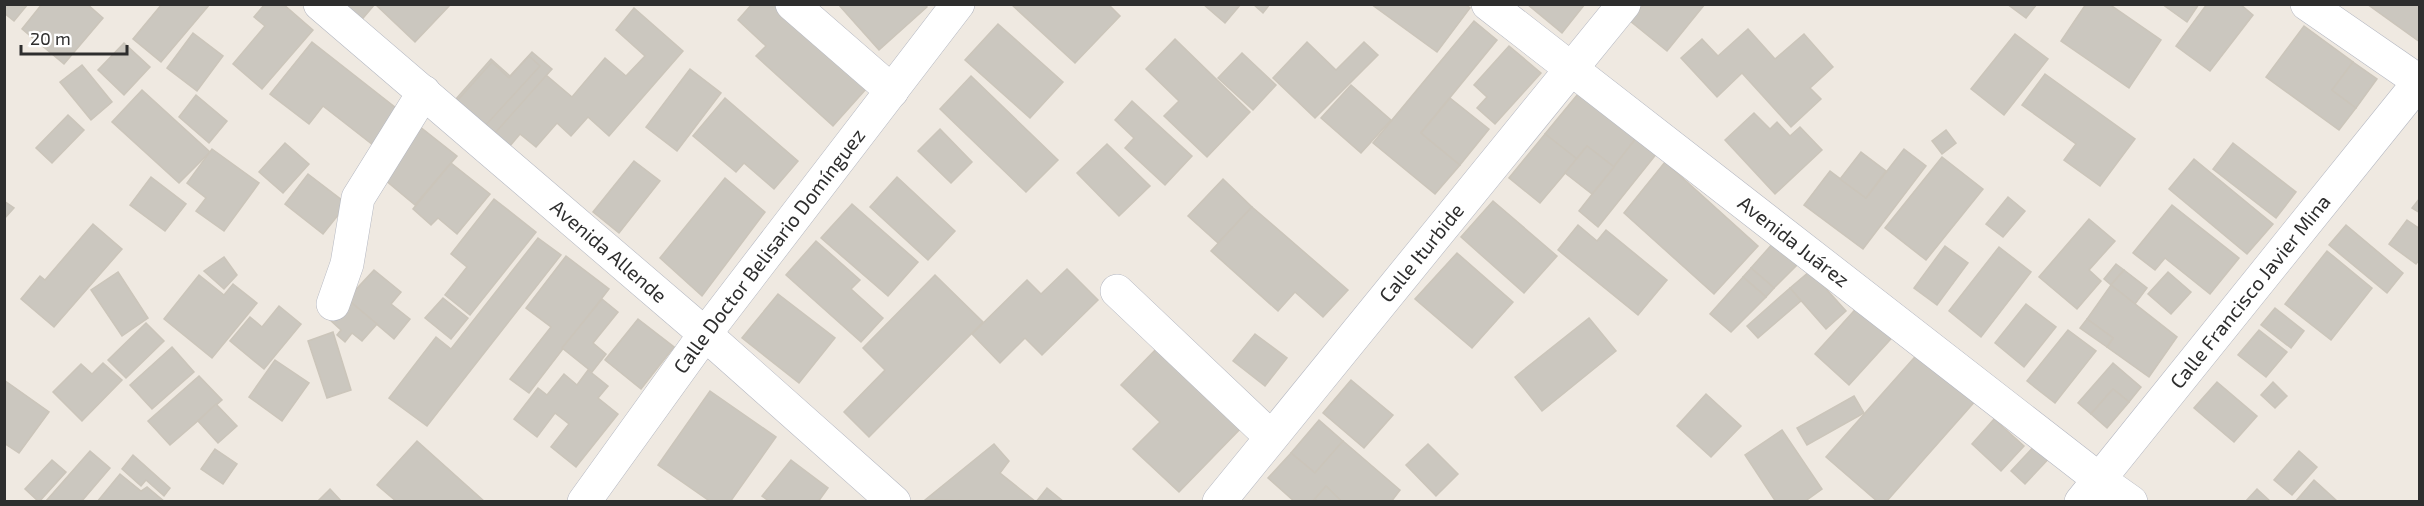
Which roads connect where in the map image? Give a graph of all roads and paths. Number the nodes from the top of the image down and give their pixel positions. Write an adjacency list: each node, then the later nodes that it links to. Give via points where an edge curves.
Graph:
1 (320, 4): 10 (street, Avenida Allende)
2 (792, 4): 9 (street)
3 (958, 4): 9 (street, Calle Doctor Belisario Domínguez)
4 (1488, 4): 7 (street, Avenida Juárez)
5 (1624, 4): 7 (street, Calle Iturbide)
6 (2307, 4): 8 (street)
7 (1571, 69): 14 (street, Calle Iturbide); 15 (street, Avenida Juárez)
8 (2419, 82): 15 (street, Calle Francisco Javier Mina)
9 (892, 91): 13 (street, Calle Doctor Belisario Domínguez)
10 (424, 92): 12 (street, via 358,198 347,264); 13 (street, Avenida Allende)
11 (1118, 291): 14 (street)
12 (333, 303)
13 (705, 334): 16 (street, Calle Doctor Belisario Domínguez); 17 (street, Avenida Allende)
14 (1271, 437): 18 (street, Calle Iturbide)
15 (2090, 491): 19 (street, Avenida Juárez)
16 (584, 501)
17 (894, 501)
18 (1219, 501)
19 (2131, 501)

